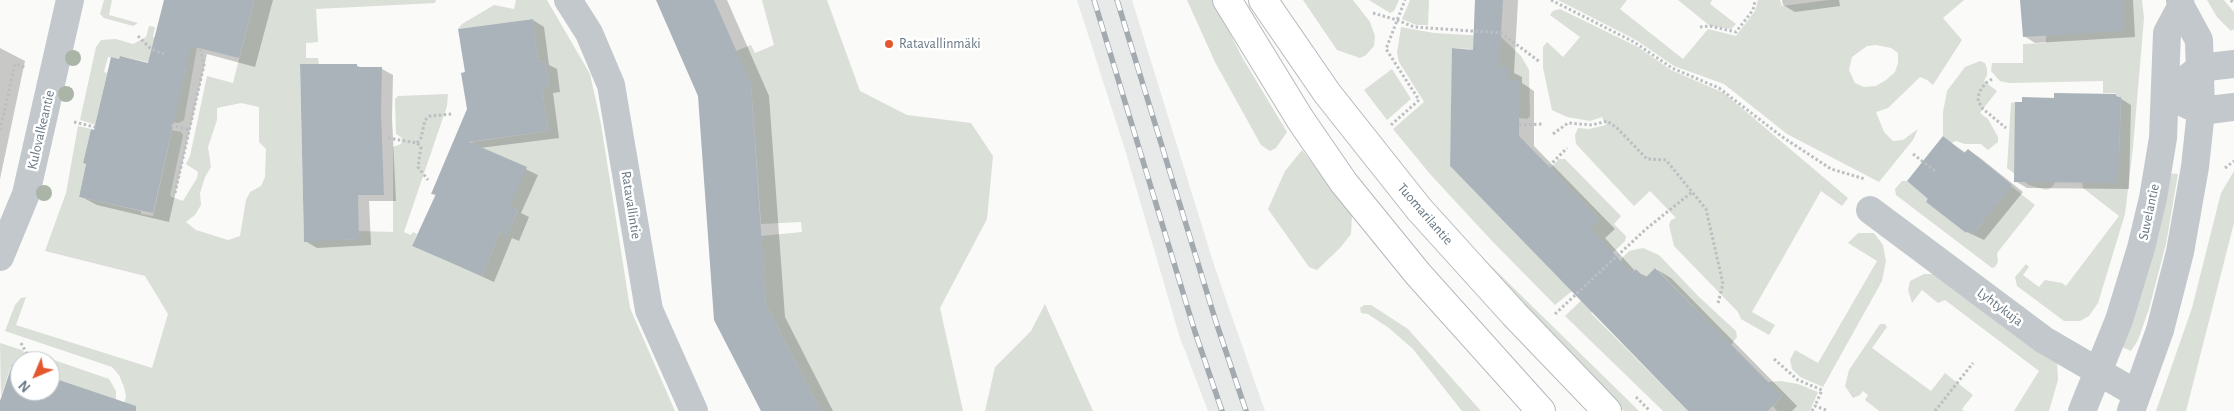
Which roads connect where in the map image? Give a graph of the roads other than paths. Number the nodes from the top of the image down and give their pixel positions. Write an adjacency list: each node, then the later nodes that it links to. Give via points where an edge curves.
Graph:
1 (70, 0): 12 (street, Kulovalkeantie, via 26,194)
2 (568, 0): 15 (street, Ratavallintie, via 589,33 611,85 649,310)
3 (1227, 0): 16 (main road, via 1300,119 1344,183 1418,274)
4 (1264, 0): 17 (main road, Tuomarilantie, via 1327,93 1420,208 1514,314)
5 (2181, 3): 7 (street, Suvelantie, via 2199,40); 8 (street, Suvelantie, via 2167,33)
6 (2234, 64): 7 (street)
7 (2200, 68): 8 (street); 10 (street, Suvelantie)
8 (2165, 95): 10 (street); 13 (street, Suvelantie, via 2163,138 2142,248)
9 (2234, 107): 10 (street)
10 (2201, 110): 14 (street, Suvelantie, via 2196,167 2180,252 2160,330)
11 (1870, 210): 13 (street, Lyhtykuja, via 2044,340)
12 (0, 257)
13 (2099, 372): 14 (street, Lyhtykuja); 18 (street, Suvelantie)
14 (2134, 402)
15 (694, 411)
16 (1541, 411)
17 (1607, 411)
18 (2082, 411)

